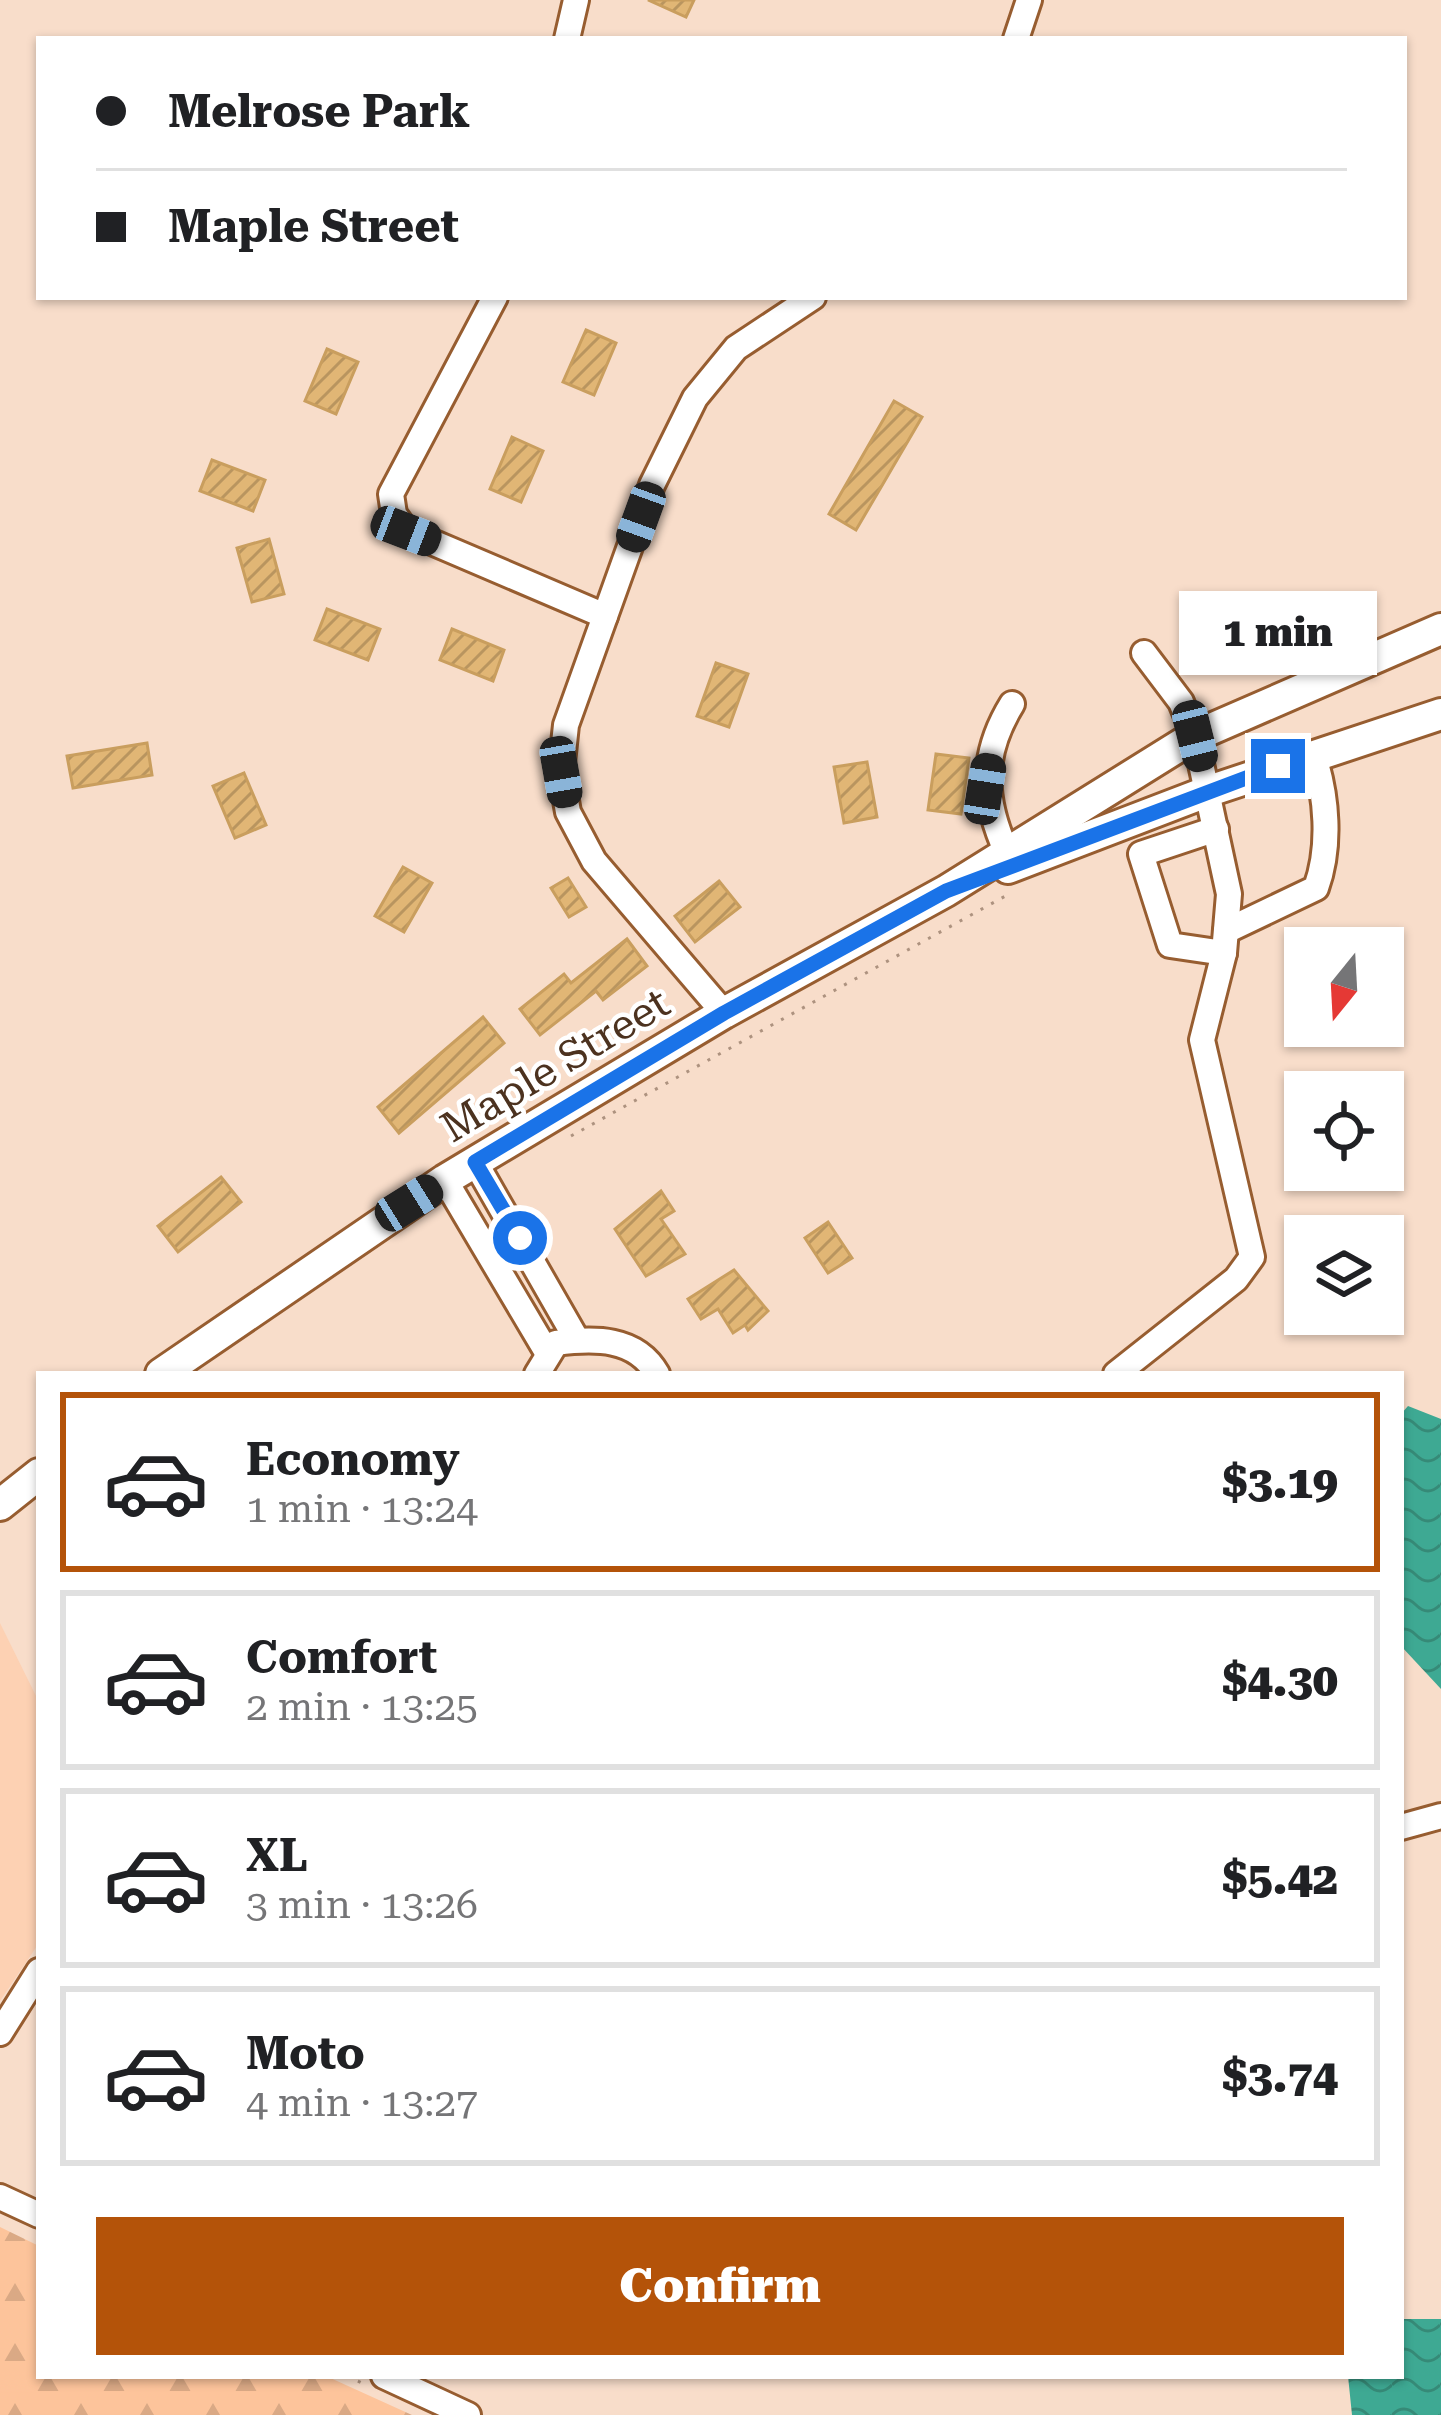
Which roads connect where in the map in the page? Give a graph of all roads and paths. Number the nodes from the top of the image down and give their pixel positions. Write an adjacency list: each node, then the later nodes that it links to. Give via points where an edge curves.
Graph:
1 (576, 0): 3 (street)
2 (1029, 0): 4 (street)
3 (568, 36)
4 (1017, 36)
5 (493, 300): 7 (street, via 391,494 394,514 406,531)
6 (808, 300): 7 (street, via 736,348 695,398 652,485)
7 (605, 616): 20 (street, via 566,725 561,772 568,812 595,861)
8 (1441, 629): 12 (main road, Maple Street)
9 (1144, 653): 12 (street)
10 (1012, 704): 16 (street, via 998,728 985,789)
11 (1441, 714): 13 (main road, Maple Street)
12 (1195, 736): 14 (street); 16 (main road, Maple Street)
13 (1313, 754): 14 (main road, Maple Street); 19 (street, via 1326,860 1316,888)
14 (1209, 791): 15 (street); 18 (main road, Maple Street)
15 (1216, 830): 19 (street, via 1229,894); 19 (street, via 1141,854 1170,945)
16 (1007, 853): 18 (main road, Maple Street)
17 (1022, 886): 21 (path)
18 (946, 891): 20 (main road, Maple Street)
19 (1225, 942): 28 (street, via 1202,1040 1252,1257 1236,1279)
20 (724, 1013): 22 (main road, Maple Street)
21 (560, 1142)
22 (475, 1162): 23 (main road, Maple Street); 24 (street)
23 (445, 1180): 25 (street); 26 (main road, Maple Street)
24 (577, 1340): 25 (street, via 556,1343); 27 (street, via 635,1348)
25 (543, 1364)
26 (165, 1371)
27 (654, 1371)
28 (1120, 1371)
29 (36, 1476): 30 (main road)
30 (0, 1505)
31 (1441, 1816): 32 (street)
32 (1404, 1826)
33 (36, 1975): 34 (street)
34 (0, 2033)
35 (0, 2197): 36 (street)
36 (36, 2215)
37 (390, 2379): 38 (street)
38 (468, 2415)

